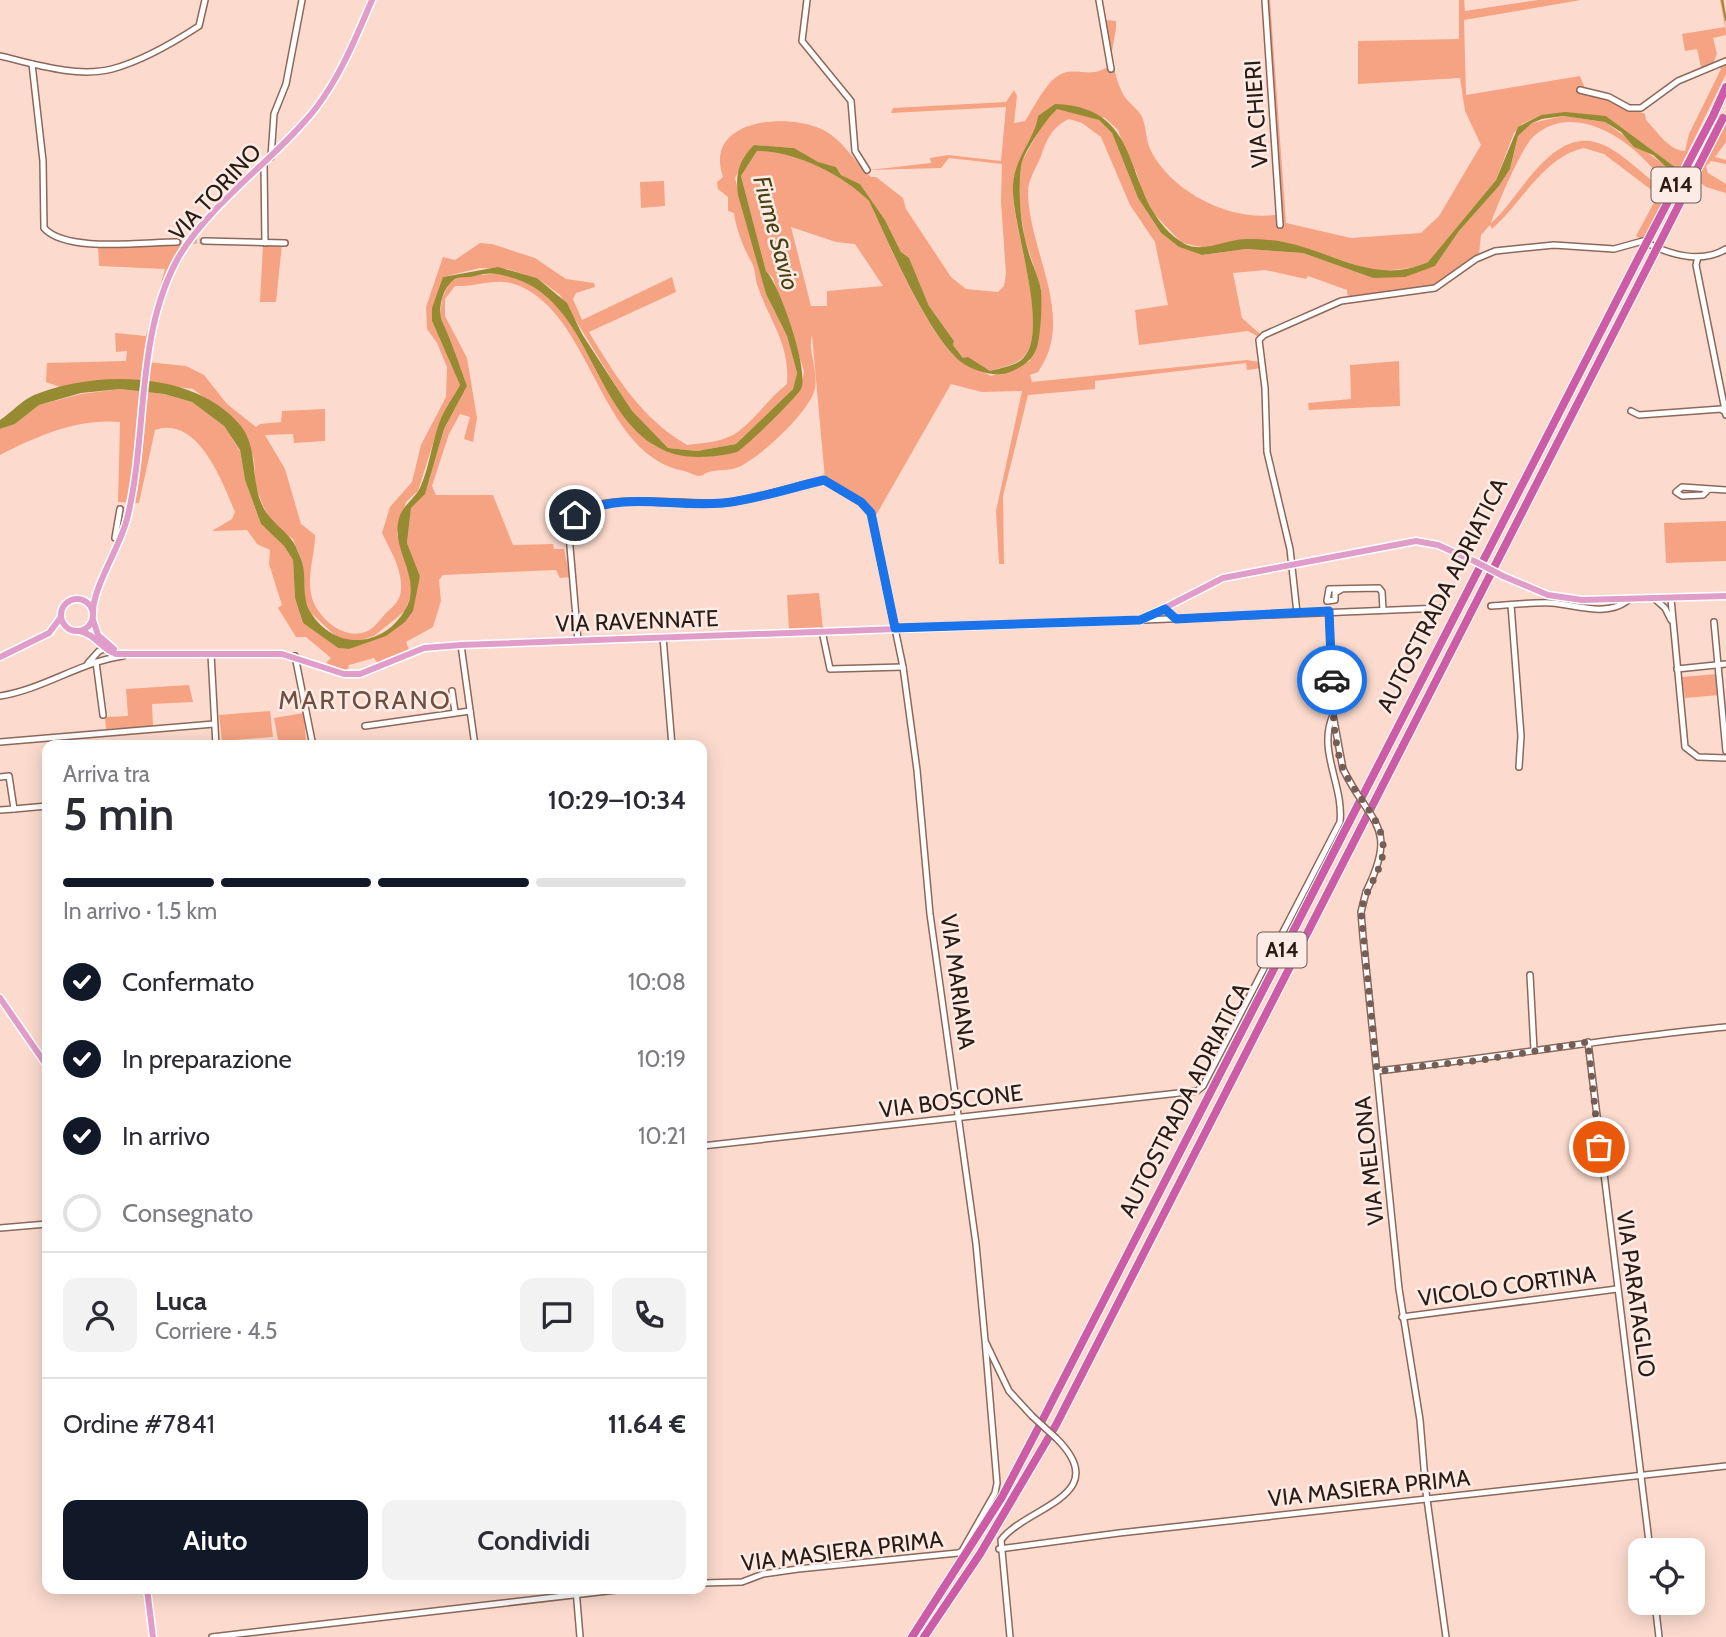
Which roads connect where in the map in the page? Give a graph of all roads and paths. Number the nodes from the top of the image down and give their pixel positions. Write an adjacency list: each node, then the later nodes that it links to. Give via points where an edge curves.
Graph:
1 (205, 0): 9 (street, via 199,26 169,45 112,69 86,71)
2 (302, 0): 14 (street, via 286,84 274,114)
3 (372, 0): 14 (main road, VIA TORINO, via 326,93)
4 (807, 0): 16 (street, via 802,41 851,101 855,151)
5 (1099, 0): 10 (street)
6 (1265, 0): 17 (street, VIA CHIERI)
7 (0, 56): 9 (street)
8 (1726, 61): 12 (street, via 1678,81 1641,108)
9 (32, 64): 19 (street, via 43,161 44,228 50,235 74,243)
10 (1111, 69)
11 (1726, 87): 126 (highway, AUTOSTRADA ADRIATICA / A14, bridge, via 1026,1452)
12 (1580, 90)
13 (1724, 115): 127 (highway, AUTOSTRADA ADRIATICA / A14, bridge, via 1056,1425 980,1554)
14 (271, 157): 15 (main road, VIA TORINO)
15 (264, 164): 20 (street); 30 (main road, VIA TORINO, via 209,219 179,258 163,291)
16 (867, 170)
17 (1280, 225)
18 (204, 241): 20 (street)
19 (177, 242)
20 (265, 243): 21 (street)
21 (285, 243)
22 (1726, 249): 23 (street)
23 (1698, 257): 25 (street); 32 (street, via 1661,251 1643,241 1614,249 1520,247 1483,255 1435,288 1341,301 1264,335 1259,340 1267,452)
24 (1632, 411): 25 (street, via 1639,415 1721,409)
25 (1726, 413)
26 (1726, 490): 27 (street)
27 (1708, 491): 27 (street, via 1682,487 1676,492 1682,496)
28 (120, 509): 29 (street)
29 (118, 524): 30 (street); 31 (street)
30 (122, 533): 34 (main road, VIA TORINO)
31 (115, 538)
32 (1293, 564): 40 (main road, VIA RAVENNATE, bridge, via 1416,541 1438,545 1548,594); 46 (main road, VIA RAVENNATE, via 1223,578); 49 (street)
33 (1342, 589): 47 (street, via 1379,588)
34 (95, 592): 37 (main road); 50 (main road, VIA TORINO)
35 (1726, 597): 36 (main road)
36 (1684, 598): 39 (main road); 45 (street)
37 (79, 599): 50 (main road, via 88,603); 51 (main road, via 65,606)
38 (1655, 599): 39 (main road); 40 (main road); 44 (street)
39 (1671, 599): 44 (street); 45 (street)
40 (1628, 601): 41 (street, via 1619,607)
41 (1511, 605): 42 (street); 91 (street, via 1521,736)
42 (1491, 606)
43 (1442, 608): 47 (street, VIA RAVENNATE)
44 (1665, 608): 54 (street)
45 (1674, 608): 54 (street)
46 (1165, 609): 52 (street); 53 (main road, VIA RAVENNATE)
47 (1383, 610): 48 (street, VIA RAVENNATE)
48 (1329, 611): 49 (street, VIA RAVENNATE); 81 (street, VIA MELONA)
49 (1297, 613): 52 (street, VIA RAVENNATE)
50 (93, 616): 58 (main road, via 88,628); 64 (main road)
51 (61, 617): 57 (main road); 60 (main road)
52 (1176, 619): 53 (street, VIA RAVENNATE)
53 (1140, 620): 56 (main road, VIA RAVENNATE)
54 (1672, 622): 75 (street)
55 (1714, 622): 72 (street)
56 (895, 628): 59 (main road, VIA RAVENNATE); 62 (street, VIA MARIANA, via 871,513 824,480 723,503 609,501 571,517 568,531); 74 (street, VIA MARIANA)
57 (71, 630): 58 (main road); 60 (main road)
58 (79, 631): 64 (main road, VIA RAVENNATE)
59 (822, 631): 61 (main road, VIA RAVENNATE); 74 (street, via 830,669)
60 (49, 633): 69 (main road)
61 (663, 637): 62 (main road, VIA RAVENNATE); 87 (street)
62 (578, 640): 63 (main road, VIA RAVENNATE)
63 (461, 645): 68 (main road, VIA RAVENNATE, via 424,648 360,674 344,674); 78 (street)
64 (105, 647): 66 (main road, VIA RAVENNATE); 67 (main road, VIA RAVENNATE); 70 (street); 73 (street, VIA RAVENNATE)
65 (211, 654): 66 (main road, VIA RAVENNATE); 68 (main road, VIA RAVENNATE); 82 (street)
66 (143, 655): 67 (main road, VIA RAVENNATE)
67 (127, 656): 70 (street, VIA RAVENNATE)
68 (295, 656): 85 (street)
69 (0, 657)
70 (99, 661): 73 (street, VIA RAVENNATE); 80 (street)
71 (1726, 664): 72 (street)
72 (1718, 665): 75 (street); 89 (street)
73 (84, 667): 77 (street, VIA RAVENNATE, via 47,684)
74 (903, 667): 103 (street, VIA MARIANA)
75 (1677, 669): 90 (street, via 1685,747 1698,757)
76 (452, 691): 79 (street)
77 (0, 696)
78 (470, 711): 79 (street); 86 (street)
79 (455, 712): 83 (street)
80 (103, 715)
81 (1333, 715): 102 (street, VIA MELONA, bridge, via 1343,769 1382,841 1379,866 1361,912); 103 (street, VIA BOSCONE, via 1328,726 1328,759 1342,807 1340,822 1203,1086 1189,1094)
82 (214, 724): 84 (street); 88 (street)
83 (365, 726)
84 (215, 740)
85 (312, 740)
86 (474, 740)
87 (672, 740)
88 (0, 742)
89 (1726, 751)
90 (1726, 758)
91 (1519, 767)
92 (0, 777): 94 (street, via 9,776)
93 (42, 806): 94 (street)
94 (13, 809): 95 (street)
95 (0, 810)
96 (1530, 975): 100 (street)
97 (0, 998): 101 (main road)
98 (1726, 1027): 99 (street)
99 (1588, 1042): 100 (street); 107 (street, VIA PARATAGLIO)
100 (1534, 1050): 102 (street)
101 (42, 1059)
102 (1377, 1071): 108 (street, VIA MELONA)
103 (958, 1119): 104 (street, VIA BOSCONE); 109 (street, VIA MARIANA)
104 (707, 1145)
105 (42, 1224): 106 (street)
106 (0, 1228)
107 (1617, 1289): 108 (street, VICOLO CORTINA); 111 (street, VIA PARATAGLIO)
108 (1402, 1317): 113 (street, VIA MELONA)
109 (985, 1340): 112 (street, VIA MARIANA); 114 (street, VIA MARIANA, bridge, via 1009,1391 1073,1458 1074,1483 1068,1493)
110 (1726, 1466): 111 (street, VIA MASIERA PRIMA)
111 (1641, 1477): 113 (street, VIA MASIERA PRIMA); 115 (street, VIA PARATAGLIO)
112 (995, 1493): 118 (street, VIA MASIERA PRIMA, via 958,1553)
113 (1428, 1500): 116 (street, VIA MASIERA PRIMA); 129 (street, VIA MELONA)
114 (1006, 1534): 116 (street); 117 (street)
115 (1649, 1538)
116 (1015, 1547): 117 (street, VIA MASIERA PRIMA)
117 (999, 1549): 128 (street)
118 (707, 1583)
119 (149, 1594): 123 (main road)
120 (552, 1594): 124 (street)
121 (576, 1594): 125 (street)
122 (1657, 1615): 130 (street)
123 (153, 1637)
124 (212, 1637)
125 (580, 1637)
126 (912, 1637)
127 (924, 1637)
128 (1010, 1637)
129 (1446, 1637)
130 (1659, 1637)

